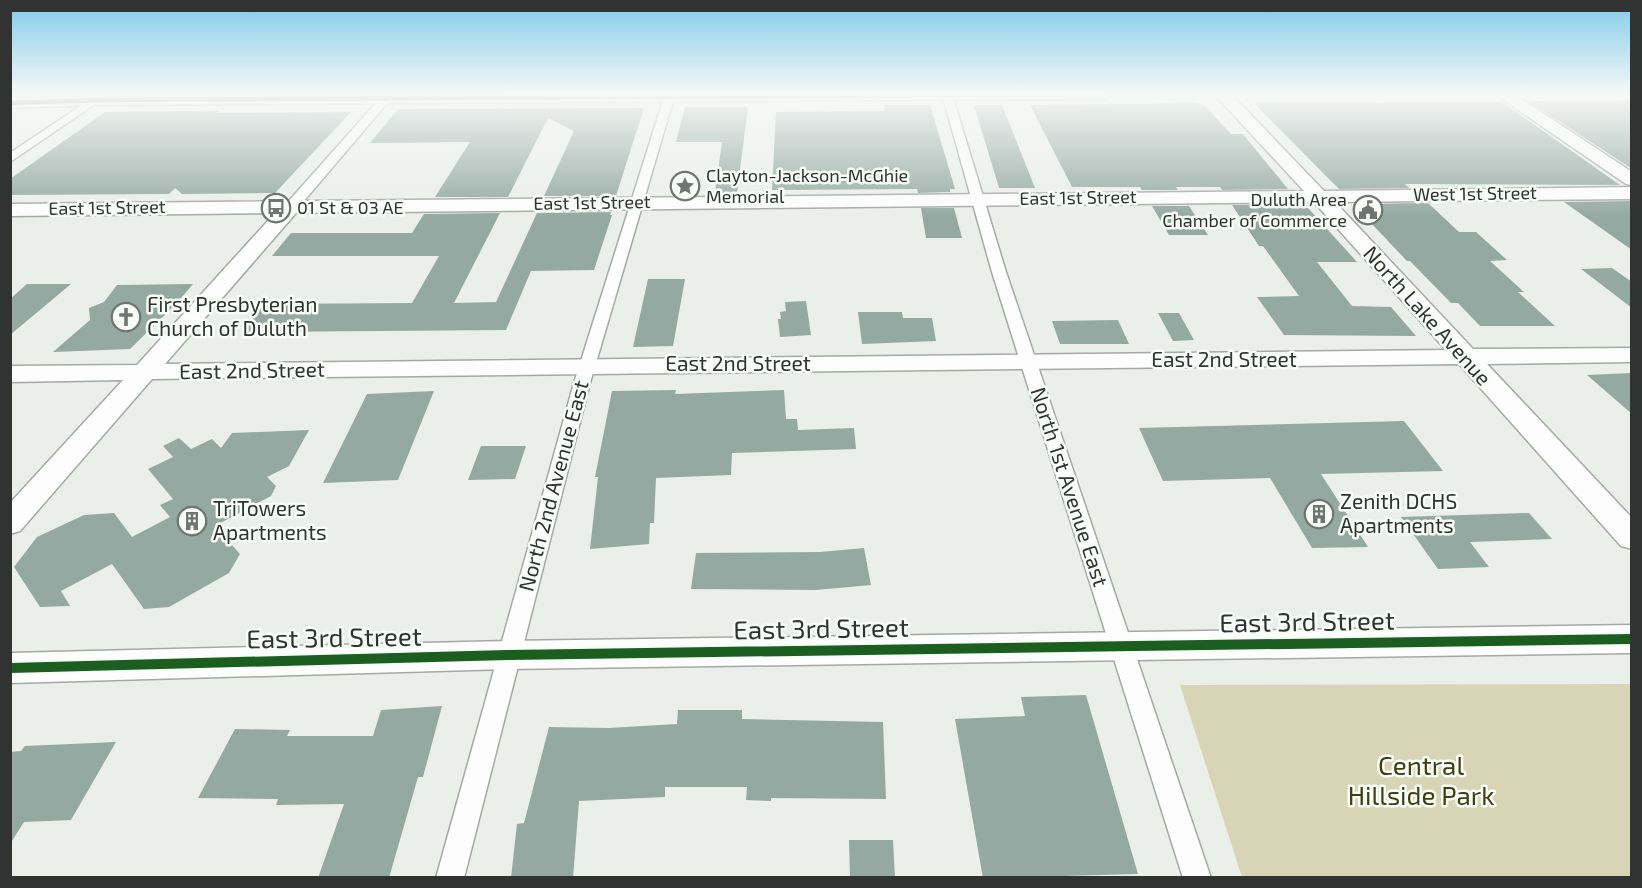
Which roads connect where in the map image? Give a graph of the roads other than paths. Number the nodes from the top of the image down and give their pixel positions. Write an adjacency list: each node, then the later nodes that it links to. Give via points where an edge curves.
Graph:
1 (44, 135): 7 (street)
2 (353, 135): 13 (street)
3 (658, 135): 12 (street, North 2nd Avenue East)
4 (958, 135): 11 (street, North 1st Avenue East)
5 (1261, 135): 10 (street, North Lake Avenue)
6 (1565, 135): 8 (street)
7 (10, 159)
8 (1632, 180)
9 (1632, 193): 10 (street, West 1st Street)
10 (1318, 195): 11 (street, East 1st Street); 16 (street, North Lake Avenue)
11 (976, 199): 12 (street, East 1st Street); 17 (street, North 1st Avenue East)
12 (637, 202): 13 (street, East 1st Street); 18 (street, North 2nd Avenue East)
13 (292, 206): 14 (street, East 1st Street); 19 (street)
14 (10, 210)
15 (1632, 355): 16 (street, East 2nd Street)
16 (1465, 358): 17 (street, East 2nd Street); 22 (street, North Lake Avenue)
17 (1029, 362): 18 (street, East 2nd Street); 24 (street, North 1st Avenue East)
18 (587, 365): 19 (street, East 2nd Street); 25 (street, North 2nd Avenue East)
19 (145, 373): 20 (street, East 2nd Street); 21 (street)
20 (10, 374)
21 (10, 524)
22 (1632, 538)
23 (1632, 639): 24 (street, East 3rd Street)
24 (1120, 645): 25 (street, East 3rd Street); 28 (street, North 1st Avenue East)
25 (508, 655): 26 (street, East 3rd Street); 27 (street, North 2nd Avenue East)
26 (10, 668)
27 (450, 878)
28 (1197, 878)

